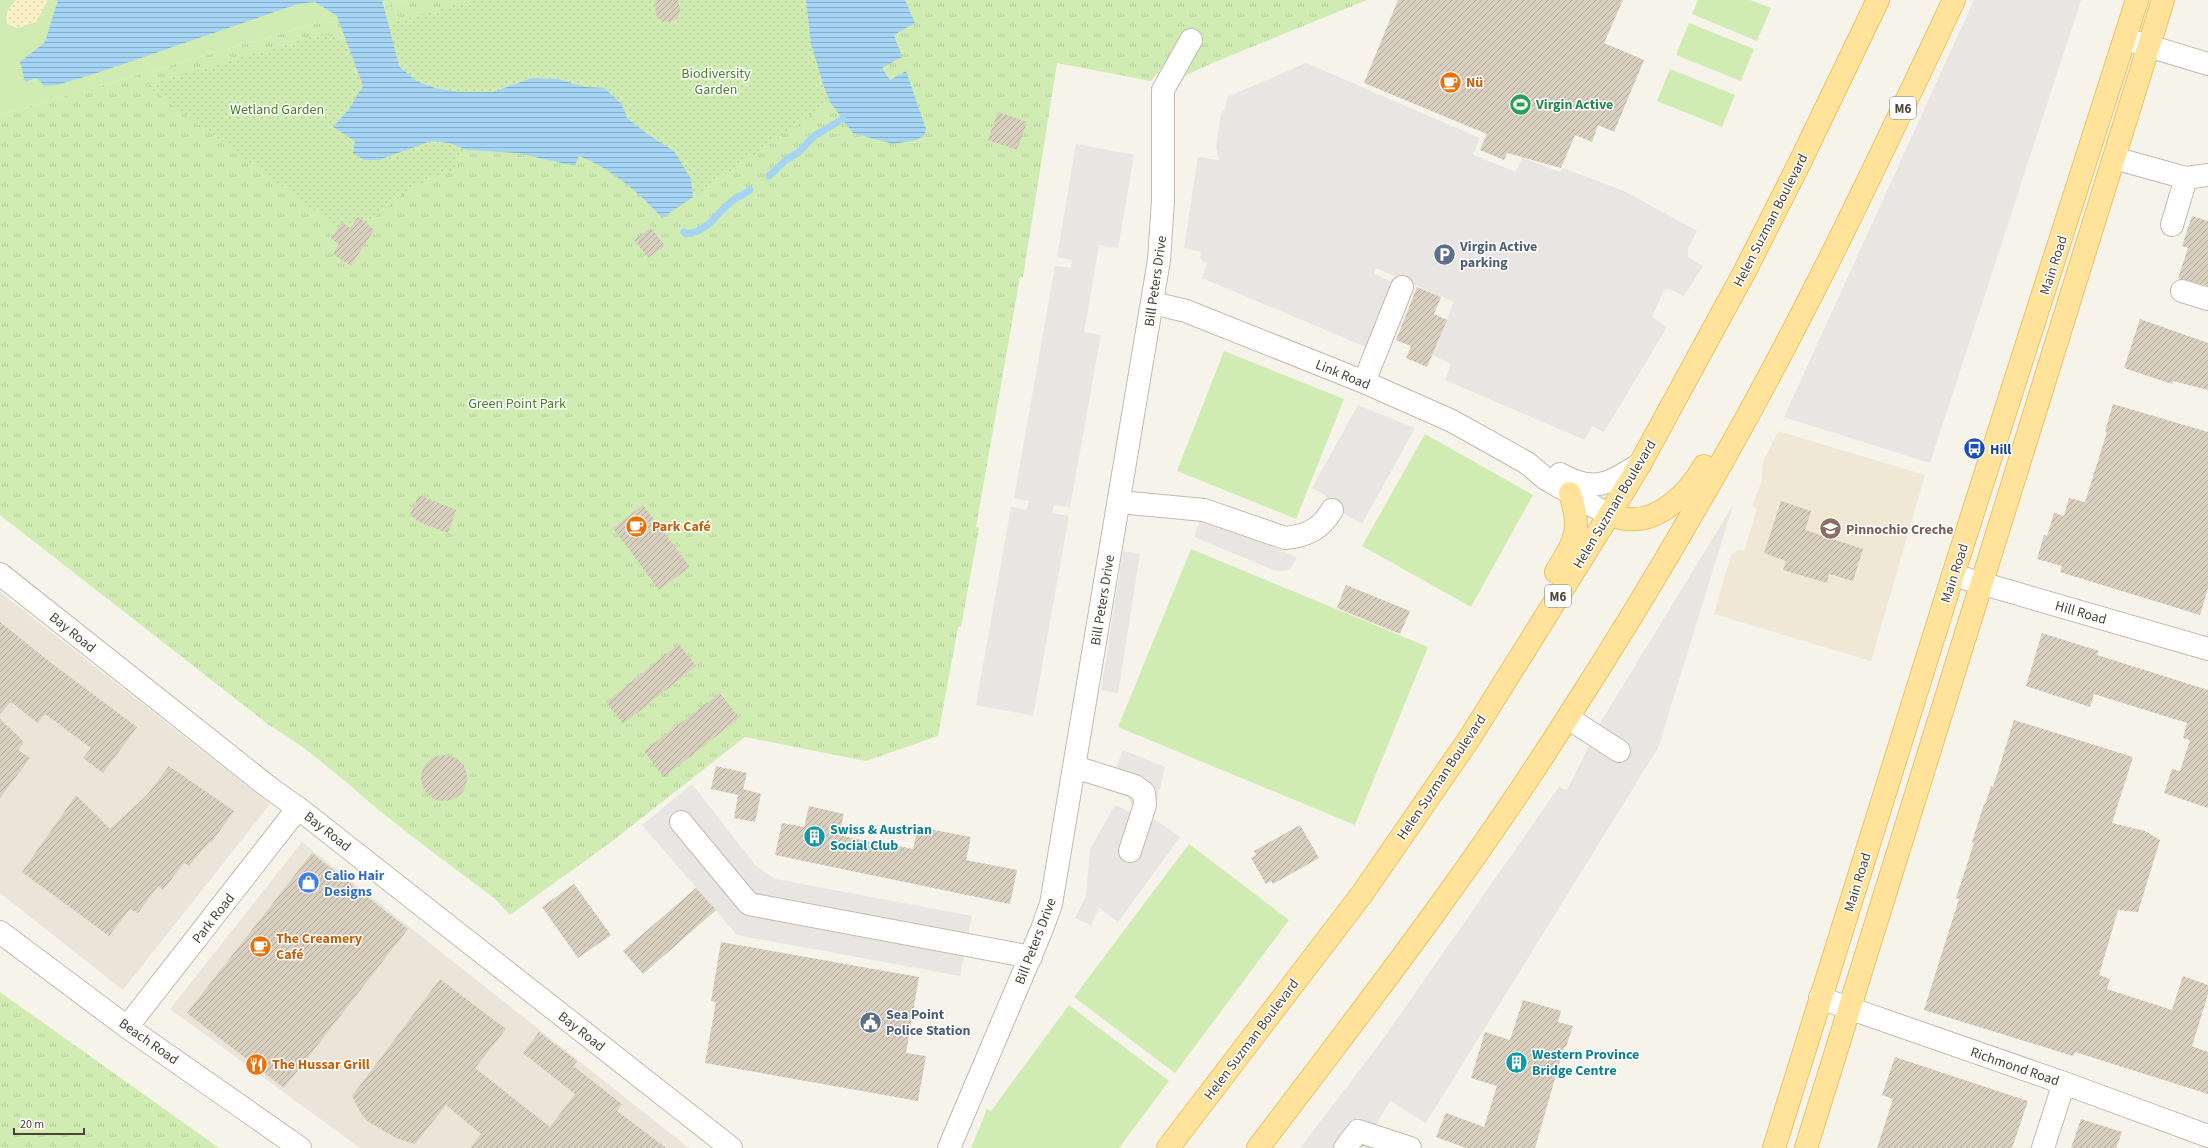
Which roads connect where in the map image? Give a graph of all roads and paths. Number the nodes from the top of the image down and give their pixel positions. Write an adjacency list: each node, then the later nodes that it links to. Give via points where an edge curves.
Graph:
1 (1878, 0): 20 (main road, Helen Suzman Boulevard / M6, via 1745,271)
2 (1954, 0): 12 (main road, M6)
3 (2137, 0): 5 (main road, Main Road)
4 (2163, 0): 7 (main road, Main Road)
5 (2125, 39): 7 (street); 26 (main road, Main Road)
6 (1191, 40): 17 (street, Bill Peters Drive, via 1163,90 1162,230)
7 (2149, 46): 8 (street); 9 (main road, Main Road)
8 (2208, 64)
9 (2114, 158): 11 (street); 27 (main road, Main Road)
10 (2208, 175): 11 (street)
11 (2186, 178): 13 (street)
12 (1851, 216): 24 (main road, via 1795,302 1689,489 1670,505 1637,519); 29 (main road, M6, via 1727,452 1643,598)
13 (2172, 225)
14 (1402, 287): 18 (street)
15 (2182, 291): 16 (street)
16 (2208, 299)
17 (1153, 303): 18 (street, Link Road, via 1186,311); 22 (street, Bill Peters Drive)
18 (1364, 382): 19 (street, Link Road, via 1452,421)
19 (1527, 463): 20 (street, Link Road, via 1552,469 1573,481 1594,486); 21 (street, Link Road, via 1546,479)
20 (1640, 464): 24 (main road, Helen Suzman Boulevard / M6)
21 (1570, 493): 24 (street, Link Road); 30 (main road, via 1577,519 1573,542 1497,667)
22 (1119, 502): 23 (street, via 1204,510 1286,538 1311,532 1322,525); 32 (street, Bill Peters Drive)
23 (1332, 510)
24 (1609, 515): 30 (main road, Helen Suzman Boulevard / M6)
25 (0, 574): 33 (street, Bay Road, via 271,790)
26 (1953, 575): 27 (street, Hill Road); 38 (main road, Main Road)
27 (1983, 583): 28 (street, Hill Road); 39 (main road, Main Road)
28 (2208, 649)
29 (1568, 718): 31 (street); 47 (main road, M6, via 1428,924)
30 (1469, 739): 46 (main road, Helen Suzman Boulevard / M6, via 1362,894)
31 (1619, 752)
32 (1075, 767): 35 (street, via 1135,786 1144,793 1145,805); 37 (street, Bill Peters Drive, via 1051,904)
33 (298, 808): 40 (street, Park Road); 44 (street, Bay Road)
34 (682, 822): 37 (street, via 749,904)
35 (1130, 851)
36 (0, 932): 40 (street, Beach Road)
37 (1030, 957): 45 (street, Bill Peters Drive)
38 (1820, 998): 39 (street, Richmond Road); 50 (main road, Main Road)
39 (1849, 1009): 41 (street, Richmond Road); 51 (main road, Main Road)
40 (127, 1027): 43 (street, Beach Road)
41 (2064, 1083): 42 (street, Richmond Road); 52 (street)
42 (2208, 1136)
43 (300, 1148)
44 (731, 1148)
45 (949, 1148)
46 (1168, 1148)
47 (1258, 1148)
48 (1345, 1148): 49 (street, via 1358,1131)
49 (1410, 1148)
50 (1774, 1148)
51 (1806, 1148)
52 (2043, 1148)

